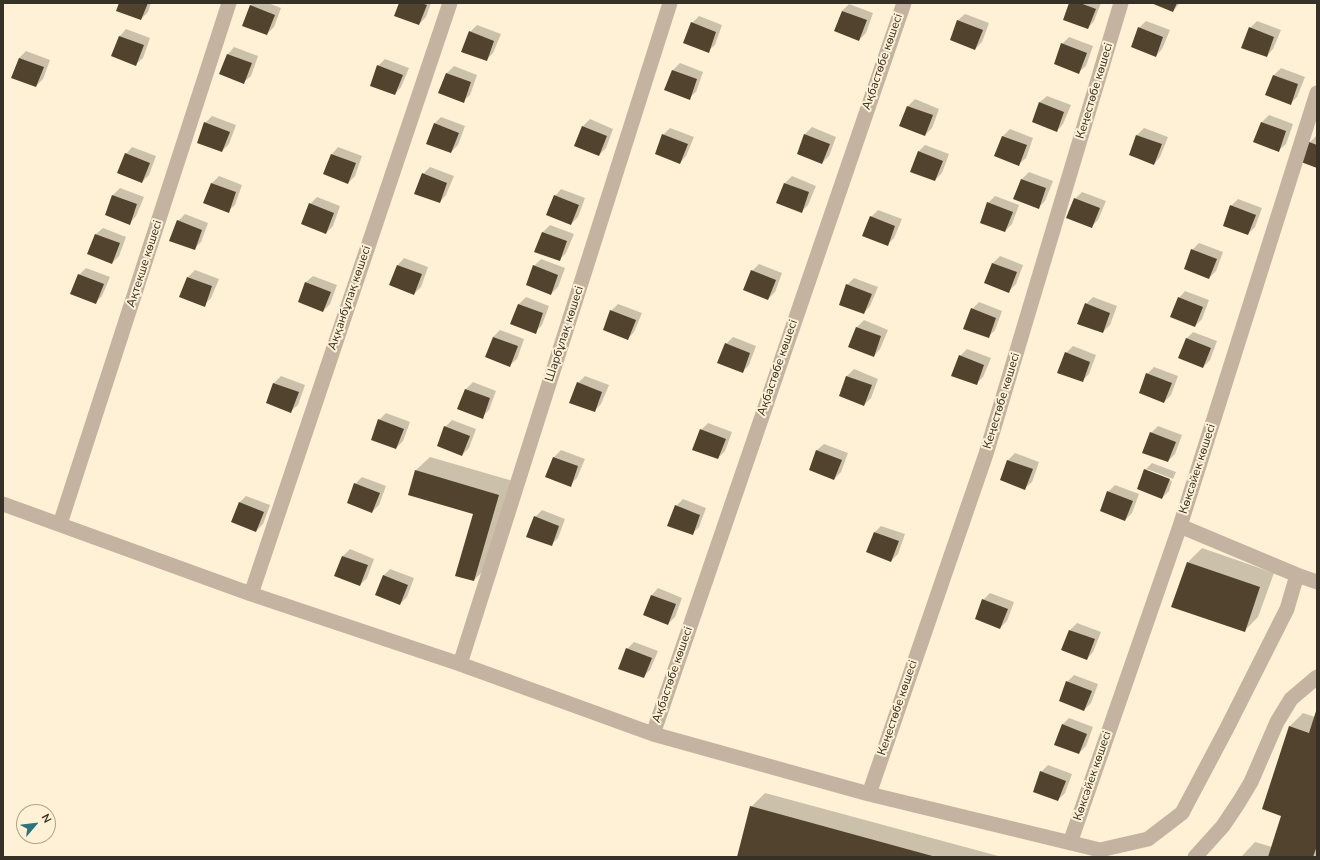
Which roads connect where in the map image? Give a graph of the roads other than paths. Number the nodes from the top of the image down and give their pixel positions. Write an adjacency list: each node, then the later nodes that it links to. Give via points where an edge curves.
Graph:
1 (229, 3): 8 (street, Ақтекше көшесі)
2 (450, 3): 12 (street, Аққанбұлақ көшесі)
3 (670, 3): 13 (street, Шарбұлақ көшесі)
4 (904, 3): 15 (street, Ақбастөбе көшесі)
5 (1121, 3): 16 (street, Кеңестөбе көшесі, via 986,454)
6 (1317, 93): 9 (street, Көксәйек көшесі)
7 (3, 504): 8 (street)
8 (60, 524): 12 (street)
9 (1180, 526): 10 (street); 17 (street, Көксәйек көшесі)
10 (1297, 575): 11 (street); 17 (street, via 1287,609 1182,813 1148,839 1100,850)
11 (1317, 582)
12 (251, 594): 13 (street)
13 (460, 664): 15 (street)
14 (1317, 677): 18 (street, via 1291,699 1277,722 1240,802 1223,826)
15 (653, 734): 16 (street)
16 (868, 794): 17 (street)
17 (1070, 843)
18 (1195, 857)

